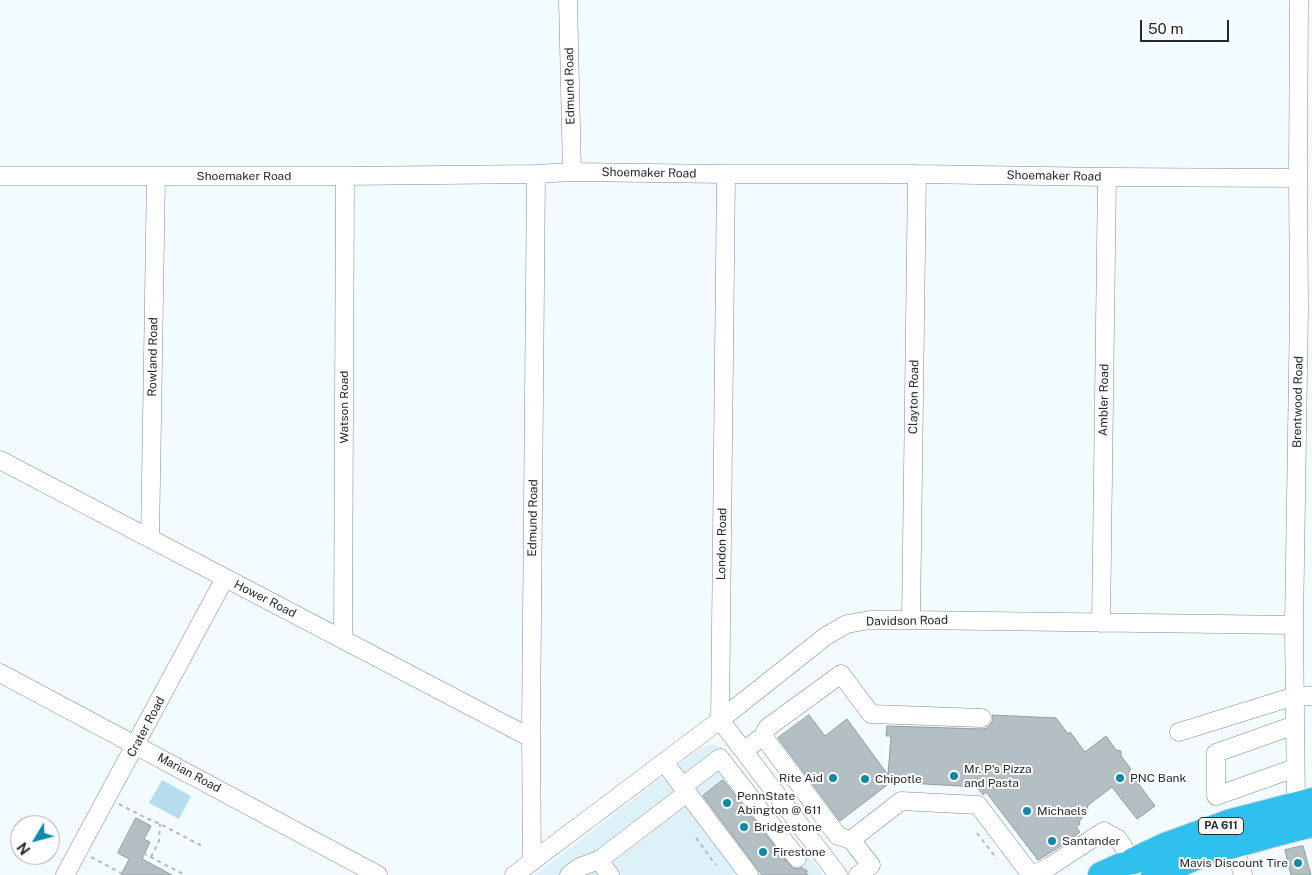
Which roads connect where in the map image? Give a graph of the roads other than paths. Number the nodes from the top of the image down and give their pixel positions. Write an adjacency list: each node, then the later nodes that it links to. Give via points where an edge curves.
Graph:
1 (568, 0): 3 (street, Edmund Road)
2 (1299, 0): 11 (street, Brentwood Road)
3 (572, 172): 4 (street, Shoemaker Road); 5 (street, Shoemaker Road)
4 (536, 174): 9 (street, Shoemaker Road); 27 (street, Edmund Road)
5 (726, 174): 6 (street, Shoemaker Road); 23 (street, London Road)
6 (917, 174): 10 (street, Shoemaker Road); 16 (street, Clayton Road)
7 (0, 176): 8 (street, Shoemaker Road)
8 (156, 176): 9 (street, Shoemaker Road); 14 (street, Rowland Road)
9 (345, 176): 19 (street, Watson Road)
10 (1106, 177): 11 (street, Shoemaker Road); 17 (street, Ambler Road)
11 (1298, 178): 12 (street, Brentwood Road)
12 (1306, 308): 18 (street, Brentwood Road)
13 (0, 460): 14 (street, Hower Road)
14 (150, 538): 15 (street, Hower Road)
15 (225, 578): 19 (street, Hower Road); 28 (street, Crater Road)
16 (912, 620): 17 (street, Davidson Road); 23 (street, Davidson Road, via 870,620 847,624 826,636)
17 (1101, 623): 18 (street, Davidson Road)
18 (1294, 625): 21 (street, Brentwood Road)
19 (343, 639): 27 (street, Hower Road)
20 (0, 673): 28 (street, Marian Road)
21 (1303, 696): 24 (street, Brentwood Road); 25 (street)
22 (982, 718): 26 (street, via 871,714 840,674 767,728)
23 (720, 720): 29 (street); 30 (street, Davidson Road)
24 (1295, 725): 31 (street, Brentwood Road); 31 (street, via 1216,752 1216,796)
25 (1179, 732)
26 (763, 736): 29 (street); 34 (street, via 838,836)
27 (530, 738): 37 (street, Edmund Road)
28 (136, 745): 41 (street, Crater Road); 42 (street, Marian Road)
29 (744, 751): 47 (street)
30 (664, 762): 32 (street); 37 (street, Davidson Road)
31 (1295, 768): 33 (street, Brentwood Road)
32 (685, 790): 36 (street); 38 (street, via 720,758); 46 (street)
33 (1307, 810): 35 (highway, PA 611); 39 (highway, PA 611, via 1231,822)
34 (851, 840): 40 (street); 48 (street, via 901,801 978,805)
35 (1234, 845): 49 (highway, PA 611, via 1205,853); 50 (street)
36 (599, 860): 44 (street); 45 (street)
37 (532, 862): 43 (street, Davidson Road)
38 (802, 864)
39 (1118, 867): 48 (street, via 1118,839 1104,831)
40 (870, 872)
41 (65, 875)
42 (378, 875)
43 (514, 875)
44 (569, 875)
45 (610, 875)
46 (749, 875)
47 (838, 875)
48 (1032, 875)
49 (1154, 875)
50 (1243, 875)

